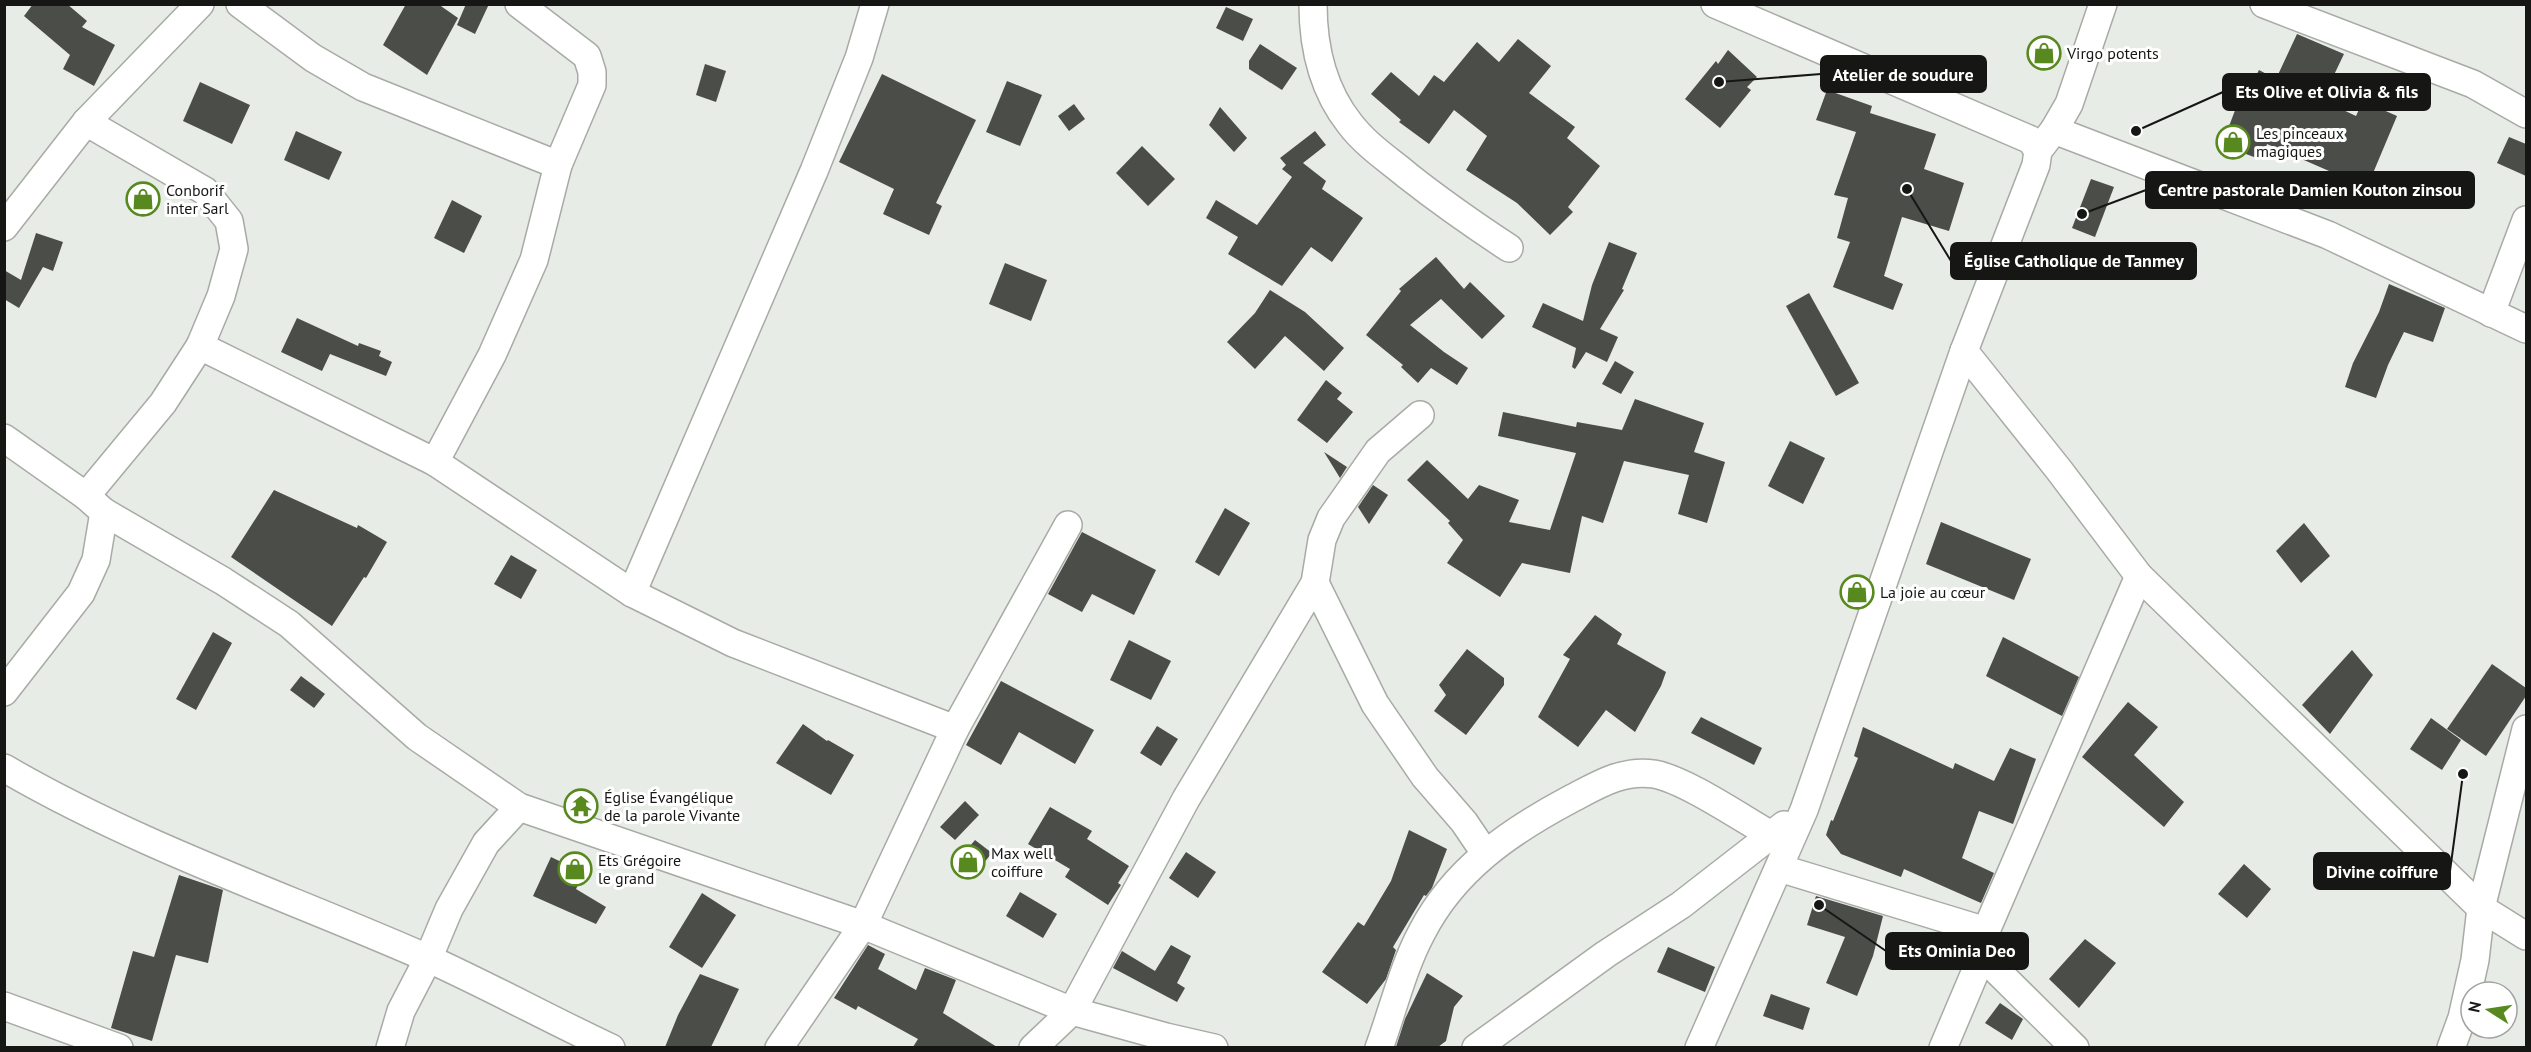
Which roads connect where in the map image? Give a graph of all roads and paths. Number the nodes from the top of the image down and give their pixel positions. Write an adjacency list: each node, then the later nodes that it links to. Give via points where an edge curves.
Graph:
1 (200, 4): 10 (street)
2 (240, 4): 13 (street, via 313,58 363,87)
3 (519, 4): 13 (street, via 587,57 592,72 592,85)
4 (874, 4): 28 (street, via 859,58 814,171)
5 (1313, 4): 16 (street, via 1324,78 1350,124 1462,218)
6 (1715, 4): 12 (street, via 2031,140)
7 (2103, 4): 11 (street, via 2082,71)
8 (2264, 4): 9 (street, via 2473,84)
9 (2526, 114)
10 (87, 122): 15 (street); 19 (street, via 205,191 229,221 234,249 221,296)
11 (2054, 130): 12 (street); 17 (street, via 2328,235)
12 (2038, 151): 20 (street)
13 (558, 165): 23 (street, via 534,260 492,355)
14 (2526, 220): 17 (street)
15 (4, 226)
16 (1509, 248)
17 (2491, 313): 18 (street)
18 (2526, 329)
19 (200, 346): 23 (street); 24 (street)
20 (1964, 351): 26 (street); 34 (street)
21 (1420, 415): 27 (street, via 1378,451 1331,518 1322,540)
22 (4, 438): 24 (street)
23 (435, 462): 28 (street)
24 (95, 504): 29 (street, via 96,560 81,593); 33 (street, via 289,624 417,737)
25 (1068, 525): 30 (street)
26 (2139, 576): 38 (street); 41 (street)
27 (1315, 583): 36 (street, via 1375,704 1425,777); 44 (street, via 1186,799)
28 (632, 593): 30 (street, via 733,643)
29 (4, 692)
30 (955, 729): 39 (street)
31 (2526, 729): 38 (street)
32 (4, 768): 42 (street, via 59,800 164,849)
33 (519, 807): 39 (street); 42 (street, via 486,843 449,909)
34 (1804, 810): 35 (street); 37 (street)
35 (1771, 836): 36 (street, via 1681,784 1636,772 1616,777 1557,806); 52 (street, via 1681,905)
36 (1485, 853): 51 (street, via 1449,888 1420,934)
37 (1779, 868): 41 (street); 53 (street)
38 (2481, 908): 40 (street); 56 (street, via 2462,1018)
39 (863, 925): 44 (street); 48 (street)
40 (2526, 936)
41 (1984, 944): 54 (street); 55 (street)
42 (428, 959): 46 (street, via 401,1011); 47 (street)
43 (6, 1010): 45 (street)
44 (1072, 1011): 49 (street); 50 (street)
45 (119, 1047)
46 (390, 1047)
47 (611, 1047)
48 (779, 1047)
49 (1034, 1047)
50 (1214, 1047)
51 (1379, 1047)
52 (1476, 1047)
53 (1699, 1047)
54 (1943, 1047)
55 (2075, 1047)
56 (2451, 1047)

